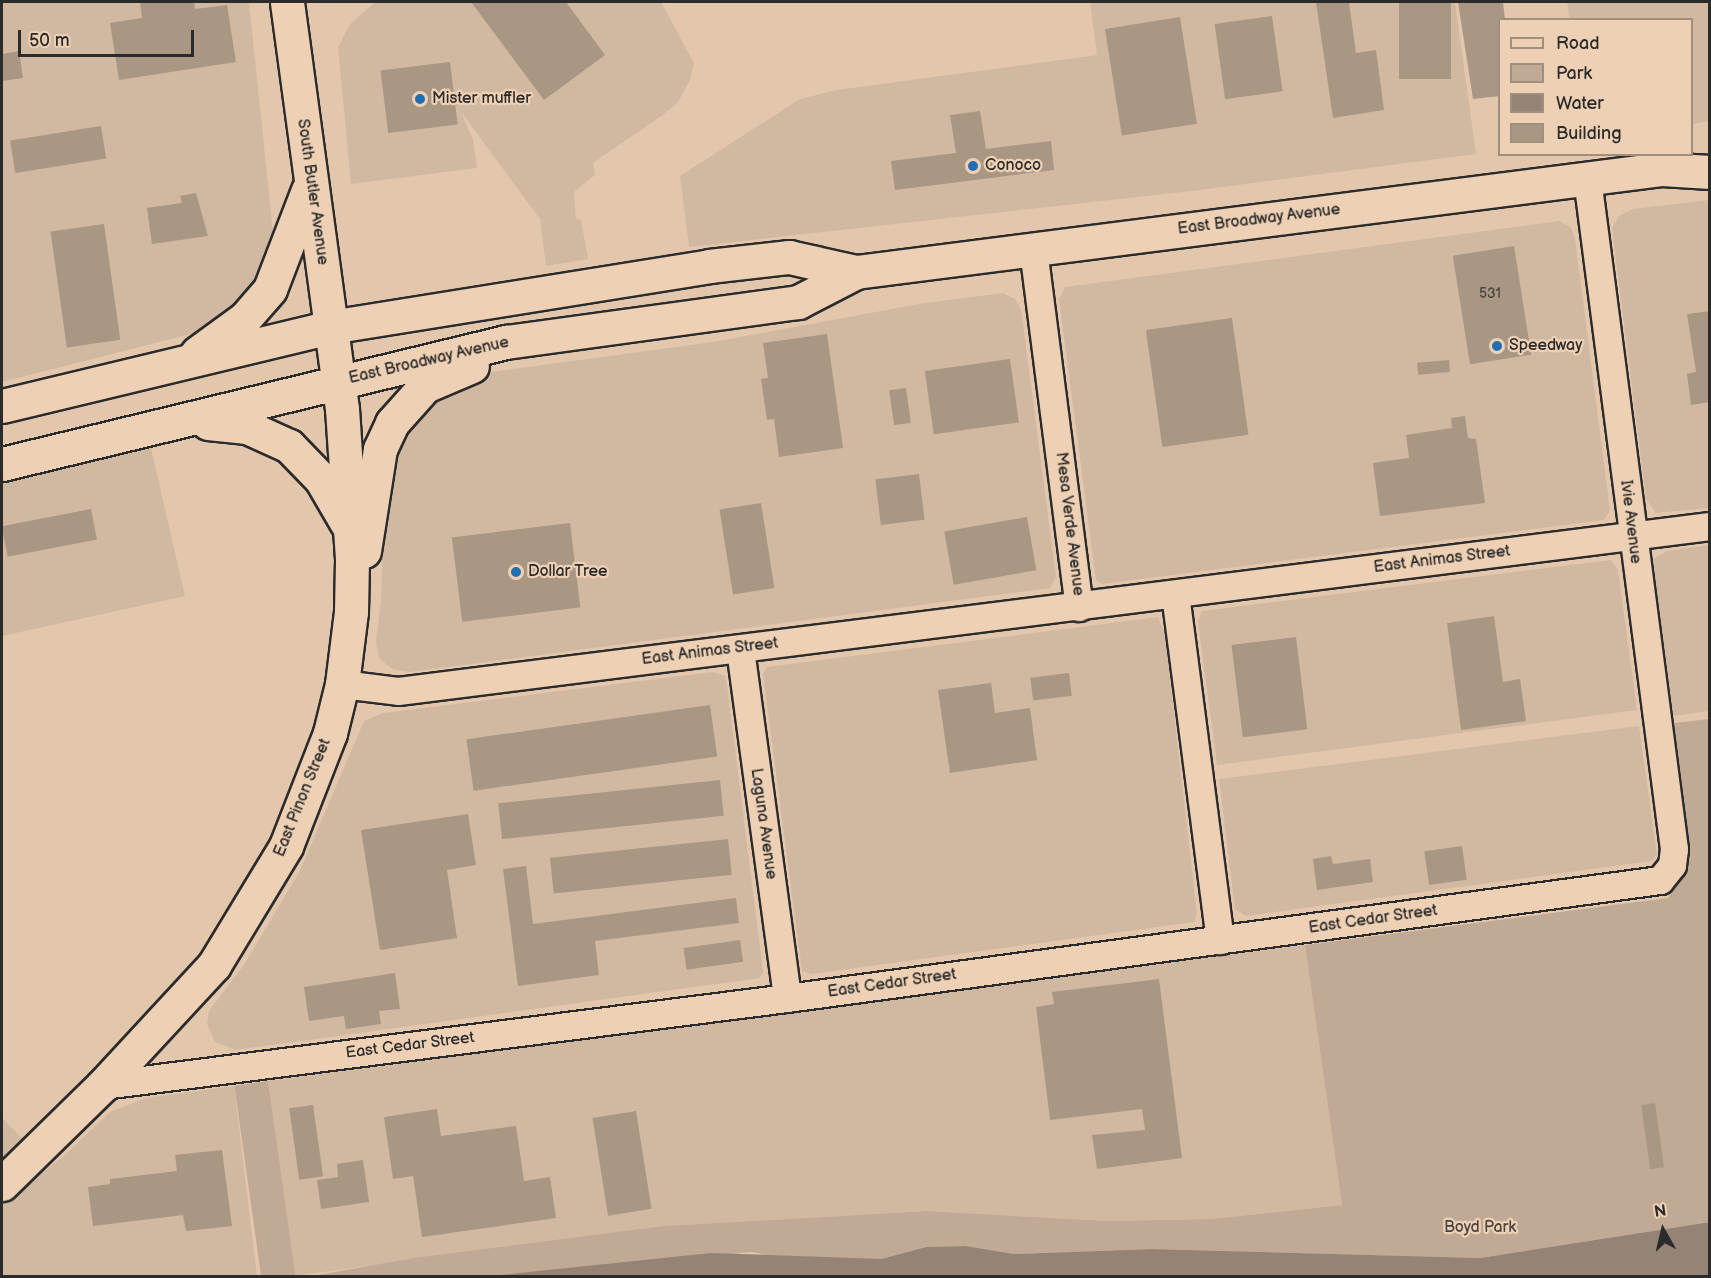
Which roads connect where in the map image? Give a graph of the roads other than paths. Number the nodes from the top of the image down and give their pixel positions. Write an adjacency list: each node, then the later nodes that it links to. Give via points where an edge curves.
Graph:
1 (287, 2): 6 (main road, South Butler Avenue)
2 (1710, 154): 3 (main road, East Broadway Avenue)
3 (1662, 169): 4 (main road, East Broadway Avenue); 5 (main road, East Broadway Avenue)
4 (1710, 172)
5 (1587, 178): 7 (main road, East Broadway Avenue); 18 (street, Ivie Avenue)
6 (310, 183): 9 (main road, South Butler Avenue); 11 (main road, via 270,289 244,318)
7 (1033, 249): 8 (main road, East Broadway Avenue); 20 (street, Mesa Verde Avenue)
8 (856, 272): 9 (main road, East Broadway Avenue, via 779,258 654,274); 10 (main road, East Broadway Avenue, via 798,302)
9 (330, 327): 11 (main road, East Broadway Avenue); 12 (main road, South Butler Avenue)
10 (547, 335): 12 (main road, East Broadway Avenue); 21 (main road, via 425,386 402,407 380,449)
11 (186, 362): 13 (main road, East Broadway Avenue)
12 (339, 383): 14 (main road, East Broadway Avenue); 17 (main road, East Pinon Street)
13 (2, 406)
14 (158, 427): 15 (main road, East Broadway Avenue); 17 (main road, via 223,423 270,435 306,461)
15 (2, 464)
16 (1710, 526): 18 (street, East Animas Street)
17 (350, 529): 21 (main road, East Pinon Street)
18 (1632, 536): 19 (street, East Animas Street); 24 (street, Ivie Avenue, via 1674,849)
19 (1175, 594): 20 (street, Mesa Verde Avenue); 25 (street)
20 (1079, 607): 22 (street, East Animas Street)
21 (351, 612): 23 (main road, East Pinon Street)
22 (740, 649): 23 (street, East Animas Street, via 398,691); 26 (street, Laguna Avenue)
23 (342, 684): 27 (main road, East Pinon Street, via 330,733 286,846 255,902 214,965)
24 (1672, 865): 25 (street, East Cedar Street, via 1665,876 1651,882)
25 (1220, 940): 26 (street, East Cedar Street)
26 (787, 998): 27 (street, East Cedar Street)
27 (103, 1085): 28 (main road, East Pinon Street)
28 (2, 1184)

